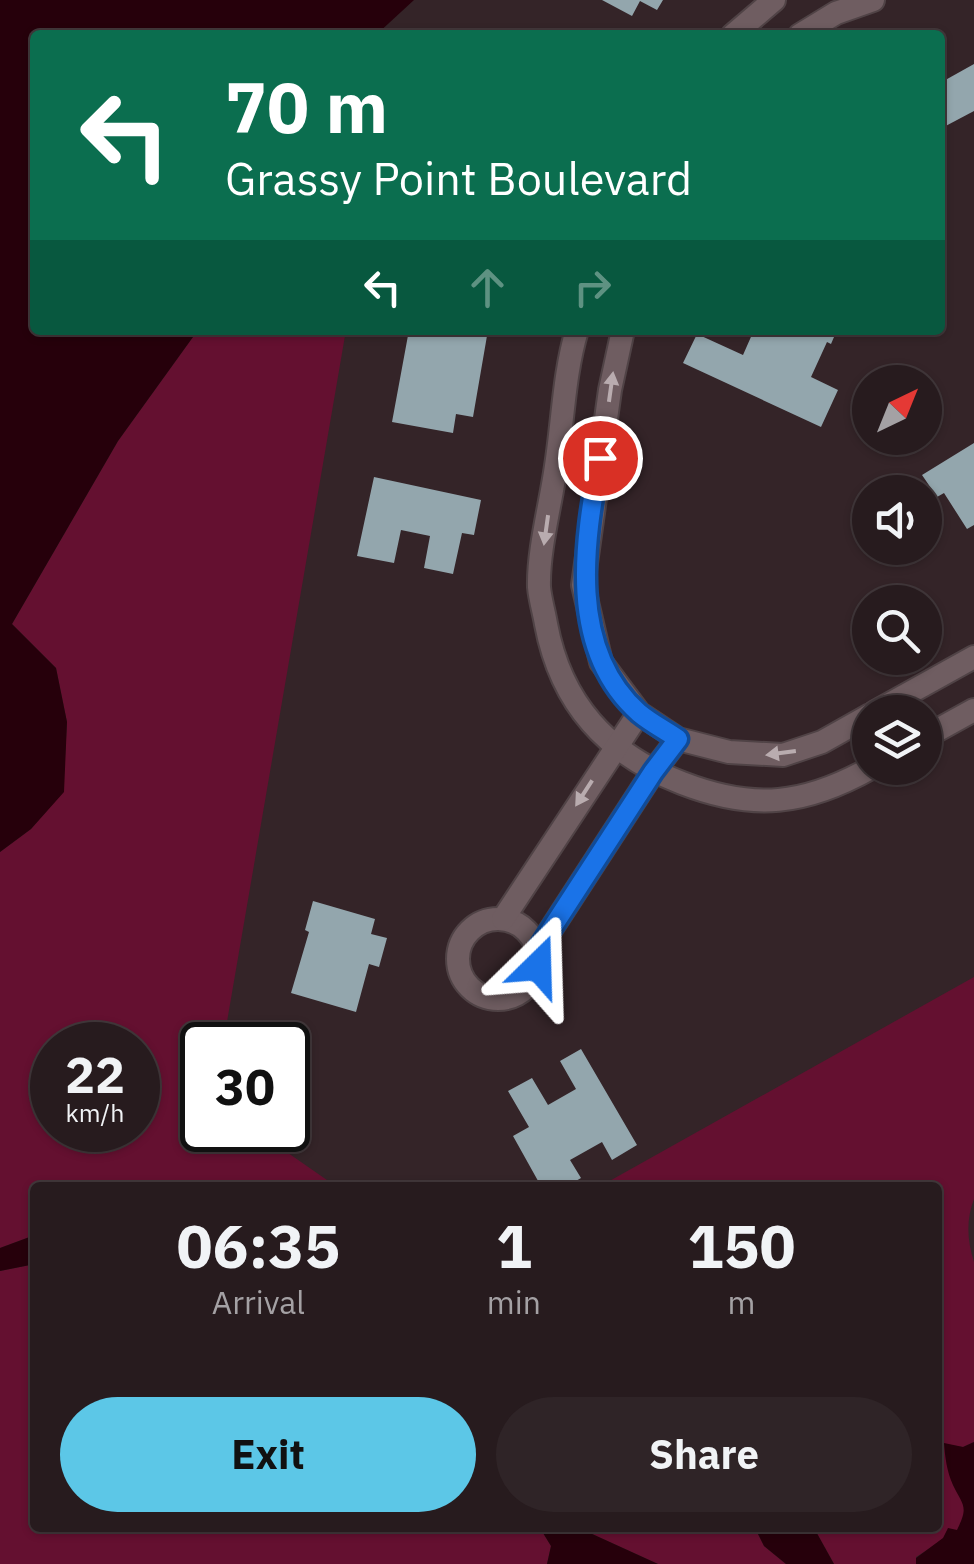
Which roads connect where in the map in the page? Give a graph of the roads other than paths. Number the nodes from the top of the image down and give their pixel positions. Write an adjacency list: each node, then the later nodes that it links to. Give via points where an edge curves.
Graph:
1 (774, 0): 3 (street)
2 (873, 0): 4 (street)
3 (739, 30)
4 (809, 30)
5 (577, 335): 14 (street, one-way to 14, via 539,586 561,680)
6 (622, 335): 10 (street, one-way to 6, via 601,662 583,585)
7 (974, 657): 8 (street)
8 (924, 695)
9 (974, 710): 11 (street)
10 (639, 712): 13 (street); 14 (street)
11 (942, 724)
12 (852, 725): 13 (street, one-way to 13, via 784,755 729,752)
13 (678, 739): 15 (street)
14 (614, 747): 15 (street); 17 (street, one-way to 17)
15 (653, 772): 16 (street, via 718,797 791,801); 18 (street)
16 (852, 778)
17 (504, 919): 18 (street, via 527,931); 18 (street, via 480,922 462,940 458,965 469,987 491,999 516,995 534,978)
18 (537, 951)

